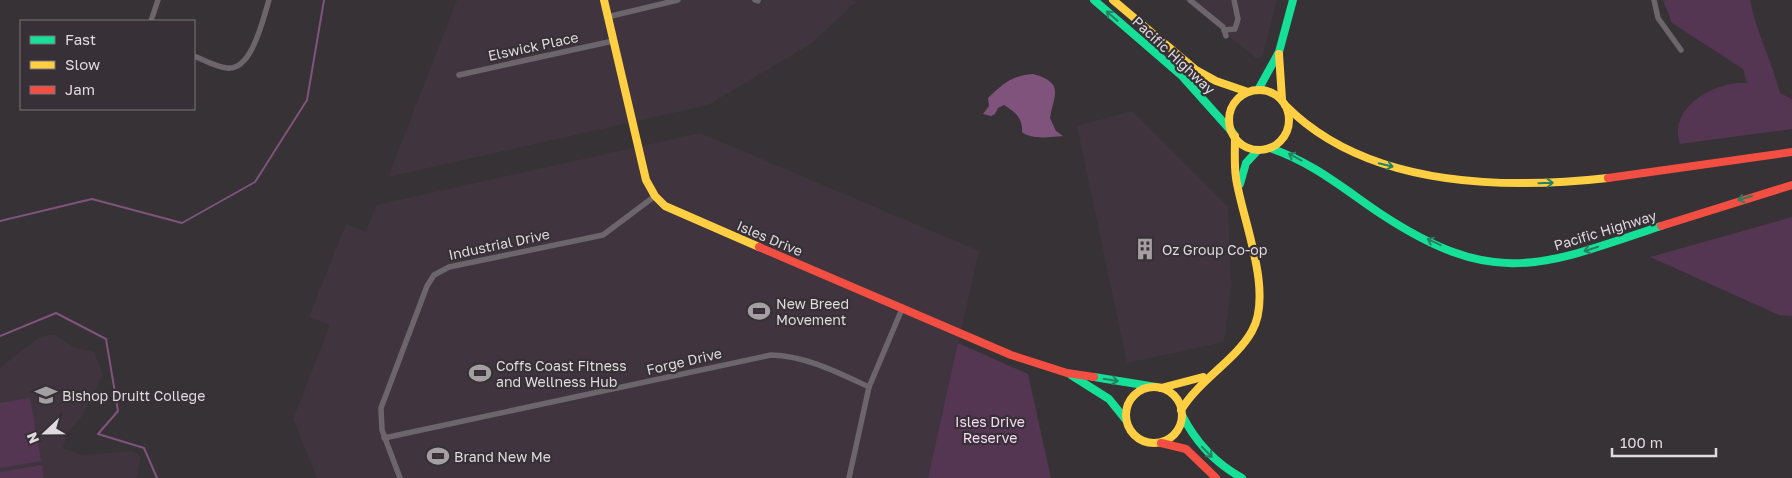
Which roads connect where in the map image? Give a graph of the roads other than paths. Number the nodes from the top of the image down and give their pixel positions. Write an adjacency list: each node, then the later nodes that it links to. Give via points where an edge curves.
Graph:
1 (158, 0): 12 (street)
2 (269, 0): 16 (street, via 250,53 242,64 227,68)
3 (604, 0): 11 (main road, Isles Drive)
4 (678, 0): 11 (street)
5 (1094, 0): 21 (main road, Pacific Highway, one-way to 5, via 1182,76)
6 (1113, 0): 19 (main road, Pacific Highway, via 1196,70)
7 (1190, 0): 8 (street, via 1225,33 1236,29 1238,19)
8 (1234, 0)
9 (1293, 0): 15 (main road)
10 (1654, 0): 14 (street, via 1658,18)
11 (608, 17): 13 (main road, Isles Drive)
12 (151, 20)
13 (612, 41): 17 (street, Elswick Place); 27 (main road, Isles Drive, via 644,174)
14 (1682, 50)
15 (1279, 52): 18 (main road); 20 (main road)
16 (195, 56)
17 (459, 75)
18 (1258, 90): 19 (main road); 20 (main road, via 1268,91)
19 (1248, 92): 21 (main road, via 1233,105 1230,120)
20 (1284, 102): 22 (main road, via 1289,125 1286,135); 24 (main road, one-way to 24, via 1311,129 1340,148 1369,161 1430,176 1477,182 1516,184 1585,180)
21 (1234, 135): 23 (main road, via 1248,148); 26 (main road, via 1235,171)
22 (1270, 148): 23 (main road); 25 (main road, Pacific Highway, one-way to 22, via 1747,197 1569,256 1522,263 1490,263 1460,254 1411,232 1310,166 1286,152)
23 (1258, 150): 26 (main road, via 1242,172)
24 (1792, 152)
25 (1792, 186)
26 (1240, 193): 30 (main road, via 1261,296 1254,329 1234,354)
27 (655, 196): 28 (main road, Isles Drive, via 676,212); 35 (street, Industrial Drive, via 603,235 449,267 434,275 381,408)
28 (902, 309): 29 (main road, Isles Drive, via 1012,355); 31 (street)
29 (1067, 373): 32 (main road, one-way to 32); 34 (main road, via 1109,399)
30 (1212, 373): 32 (main road, via 1187,383); 33 (main road, via 1190,394)
31 (869, 386): 35 (street, Forge Drive, via 793,356 771,355); 38 (street)
32 (1158, 388): 33 (main road, via 1174,396); 34 (main road, via 1145,389 1131,398)
33 (1182, 413): 36 (main road, via 1180,426 1174,435); 40 (main road, one-way to 40, via 1193,437 1222,468)
34 (1126, 420): 36 (main road, via 1138,438 1148,443)
35 (384, 438): 37 (street, Industrial Drive)
36 (1160, 443): 39 (main road, via 1186,449)
37 (400, 478)
38 (849, 478)
39 (1216, 478)
40 (1242, 478)

